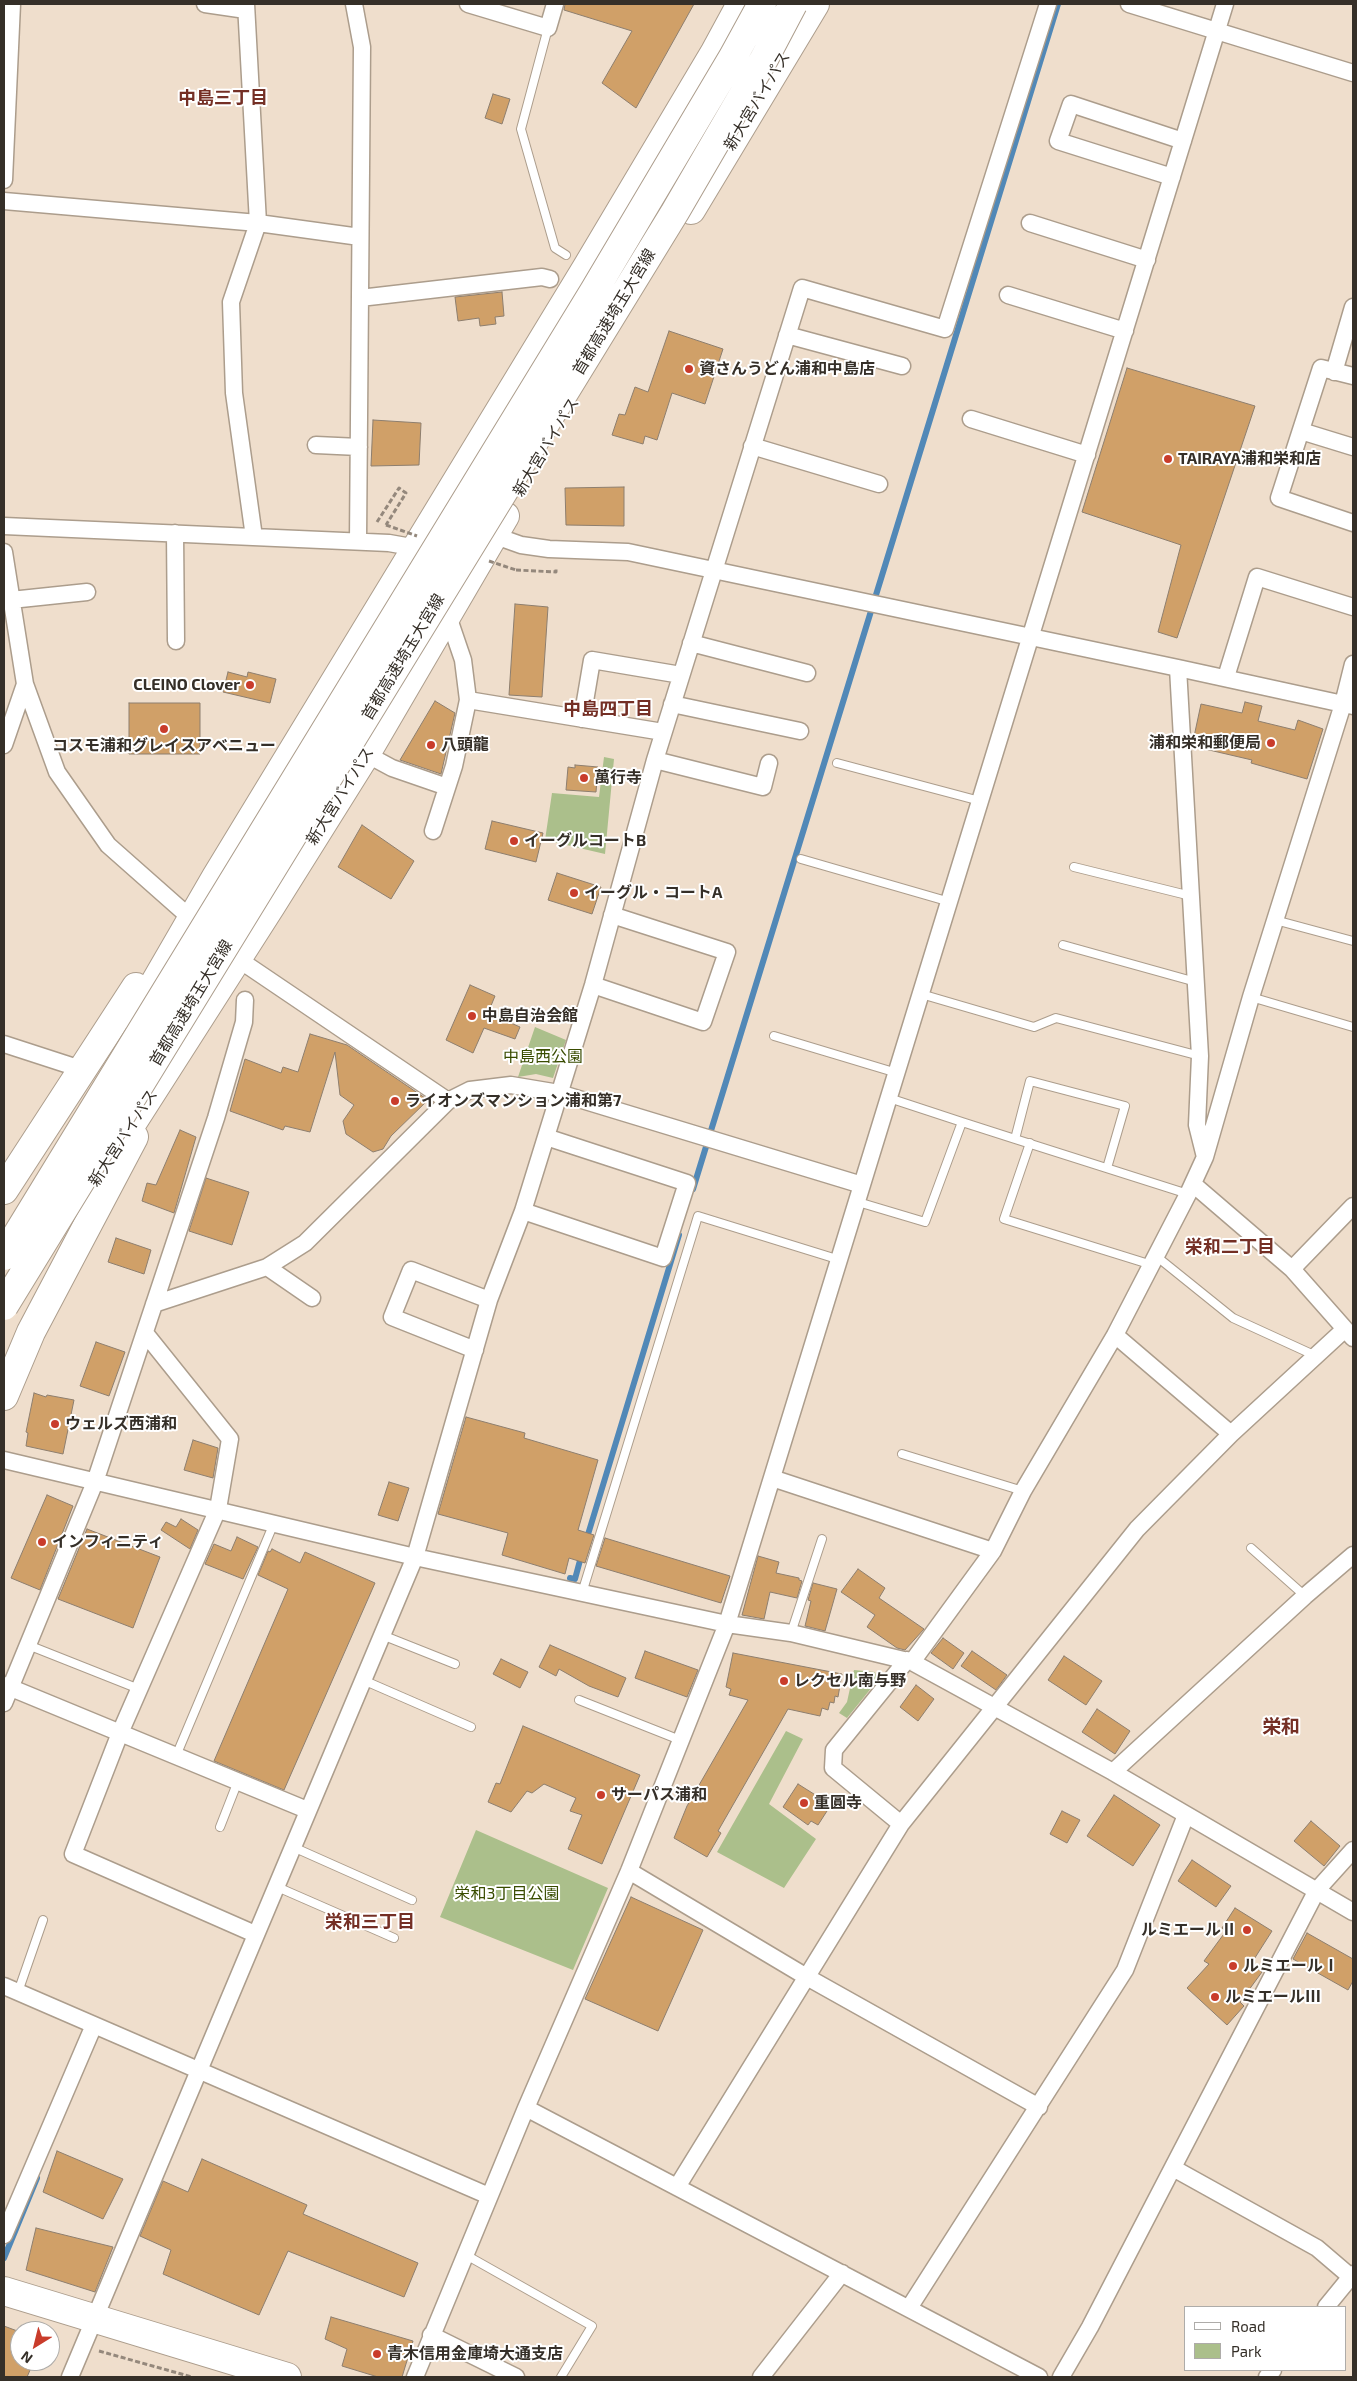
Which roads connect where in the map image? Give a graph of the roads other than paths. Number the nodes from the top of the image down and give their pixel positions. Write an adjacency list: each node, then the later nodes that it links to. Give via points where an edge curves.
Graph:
1 (12, 4): 19 (street)
2 (205, 4): 13 (street)
3 (354, 4): 23 (street, via 362,47)
4 (468, 4): 14 (street)
5 (555, 4): 14 (street)
6 (741, 4): 49 (highway, via 706,68)
7 (762, 4): 119 (highway, 首都高速埼玉大宮線, bridge, via 589,299)
8 (794, 4): 127 (highway, 首都高速埼玉大宮線, bridge, via 670,221)
9 (815, 4): 46 (highway, 新大宮バイパス)
10 (1048, 4): 31 (street, via 945,329 802,288)
11 (1129, 4): 15 (street)
12 (1225, 4): 15 (street)
13 (246, 7): 21 (street)
14 (548, 28): 24 (lane, via 521,129 555,248)
15 (1216, 32): 16 (street); 17 (street)
16 (1353, 73)
17 (1183, 141): 18 (street); 18 (street, via 1071,104 1058,141)
18 (1172, 177): 25 (street)
19 (4, 180)
20 (4, 201): 21 (street)
21 (258, 223): 23 (street); 47 (street, via 231,302 234,392)
22 (1030, 223): 25 (street)
23 (360, 237): 28 (street)
24 (566, 255)
25 (1147, 260): 30 (street)
26 (550, 279): 28 (street, via 542,277)
27 (1008, 295): 30 (street)
28 (360, 298): 39 (street)
29 (1353, 307): 33 (street)
30 (1125, 331): 41 (street)
31 (787, 335): 32 (street); 38 (street)
32 (902, 366)
33 (1334, 372): 34 (street); 36 (street, via 1320,368)
34 (1353, 376)
35 (971, 419): 41 (street)
36 (1301, 431): 40 (street); 43 (street, via 1279,498)
37 (316, 444): 39 (street)
38 (752, 446): 42 (street); 51 (street)
39 (358, 447): 48 (street)
40 (1353, 447)
41 (1087, 455): 56 (street)
42 (879, 484)
43 (1353, 523)
44 (4, 526): 45 (street)
45 (175, 533): 47 (street); 57 (street)
46 (492, 535): 51 (street, via 521,545 628,552); 55 (highway, 新大宮バイパス)
47 (254, 537): 48 (street)
48 (358, 541): 49 (street)
49 (417, 548): 82 (highway)
50 (4, 552): 53 (street)
51 (714, 569): 56 (street); 58 (street)
52 (87, 592): 53 (street)
53 (11, 600): 64 (street)
54 (1353, 606): 63 (street, via 1257,577)
55 (447, 613): 65 (street, via 463,660); 73 (highway, 新大宮バイパス)
56 (1031, 636): 60 (street); 78 (street)
57 (176, 641)
58 (691, 643): 61 (street); 62 (street)
59 (1353, 664): 67 (street)
60 (1178, 668): 63 (street); 83 (street)
61 (807, 673)
62 (681, 675): 66 (street); 68 (street, via 592,660)
63 (1226, 677): 67 (street)
64 (25, 684): 69 (street); 85 (street, via 57,772 108,845)
65 (468, 700): 68 (street); 77 (street)
66 (672, 704): 70 (street); 71 (street)
67 (1348, 705): 87 (street)
68 (582, 719): 71 (street)
69 (8, 721): 72 (street)
70 (800, 731)
71 (663, 732): 74 (street)
72 (4, 746)
73 (366, 754): 77 (street, via 392,768); 90 (highway, 新大宮バイパス)
74 (654, 760): 75 (street, via 763,787); 86 (street)
75 (769, 763)
76 (837, 763): 78 (lane)
77 (447, 787): 79 (street)
78 (980, 801): 84 (street)
79 (433, 832)
80 (801, 859): 84 (lane)
81 (1074, 867): 83 (lane)
82 (216, 877): 85 (highway); 118 (highway)
83 (1192, 896): 91 (street)
84 (950, 902): 93 (street)
85 (186, 914): 101 (highway)
86 (612, 915): 92 (street); 92 (street, via 727,952 703,1022)
87 (1275, 920): 88 (lane); 94 (street)
88 (1353, 941)
89 (1063, 944): 91 (lane)
90 (238, 959): 99 (highway, 新大宮バイパス); 105 (street)
91 (1196, 982): 100 (street)
92 (593, 985): 103 (street)
93 (921, 994): 100 (lane, via 1034,1027 1056,1018); 102 (street)
94 (1251, 997): 96 (lane); 110 (street)
95 (245, 1000): 126 (street, via 239,1040)
96 (1353, 1028)
97 (774, 1036): 102 (lane)
98 (4, 1044): 101 (street)
99 (182, 1047): 128 (highway, 新大宮バイパス); 129 (highway)
100 (1200, 1056): 110 (street, via 1196,1125)
101 (81, 1069): 114 (highway)
102 (897, 1073): 104 (street)
103 (559, 1093): 105 (street, via 511,1085 470,1090); 107 (street); 112 (street)
104 (889, 1098): 106 (lane); 112 (street)
105 (448, 1101): 122 (street, via 305,1243)
106 (962, 1122): 108 (lane); 115 (lane, via 925,1222)
107 (546, 1137): 117 (street); 117 (street, via 687,1183 663,1258)
108 (1015, 1139): 109 (lane); 111 (lane, via 1030,1081 1125,1106)
109 (1030, 1143): 111 (lane); 121 (lane, via 1004,1218)
110 (1205, 1157): 113 (street)
111 (1107, 1168): 113 (lane)
112 (862, 1185): 115 (street)
113 (1191, 1189): 121 (street); 123 (street)
114 (4, 1190)
115 (858, 1202): 120 (street)
116 (1353, 1206): 123 (street)
117 (523, 1211): 125 (street)
118 (4, 1243)
119 (4, 1256)
120 (840, 1260): 140 (street); 150 (lane, via 698,1216)
121 (1154, 1260): 132 (street); 134 (lane, via 1233,1318)
122 (267, 1267): 124 (street); 126 (street)
123 (1292, 1269): 131 (street)
124 (312, 1298)
125 (490, 1300): 133 (street); 133 (street, via 411,1270 392,1316)
126 (154, 1304): 130 (street)
127 (4, 1306)
128 (4, 1321)
129 (31, 1332): 135 (highway); 136 (highway)
130 (145, 1333): 141 (street); 143 (street, via 230,1439)
131 (1349, 1333): 134 (street)
132 (1115, 1335): 137 (street); 142 (street)
133 (475, 1350): 149 (street)
134 (1316, 1356): 137 (street)
135 (4, 1375)
136 (4, 1396)
137 (1231, 1434): 163 (street, via 1137,1529)
138 (902, 1454): 142 (lane)
139 (4, 1460): 141 (street)
140 (772, 1478): 147 (street); 152 (street)
141 (95, 1482): 143 (street); 155 (street)
142 (1023, 1491): 147 (street)
143 (218, 1509): 144 (street); 160 (street)
144 (274, 1523): 149 (street); 167 (lane)
145 (822, 1539): 153 (lane)
146 (1251, 1548): 151 (lane)
147 (993, 1550): 156 (street)
148 (1353, 1555): 151 (street)
149 (415, 1557): 150 (street); 154 (street)
150 (582, 1593): 152 (street)
151 (1305, 1596): 168 (street)
152 (727, 1624): 153 (street); 166 (street)
153 (790, 1633): 156 (street)
154 (381, 1634): 157 (lane); 158 (street)
155 (28, 1645): 159 (street); 160 (lane)
156 (909, 1661): 163 (street); 172 (street, via 834,1750 833,1768)
157 (455, 1664)
158 (362, 1680): 164 (lane); 170 (street)
159 (7, 1687): 162 (street); 165 (street)
160 (139, 1689): 165 (street)
161 (579, 1700): 166 (lane)
162 (4, 1703)
163 (994, 1705): 168 (street); 172 (street)
164 (471, 1727)
165 (120, 1733): 167 (street); 182 (street, via 73,1854)
166 (680, 1740): 176 (street)
167 (176, 1756): 169 (street)
168 (1113, 1772): 171 (street)
169 (238, 1782): 170 (street); 173 (lane)
170 (307, 1810): 174 (street)
171 (1186, 1815): 178 (street); 188 (street, via 1125,1970)
172 (900, 1824): 184 (street)
173 (220, 1827)
174 (292, 1846): 177 (street); 179 (lane)
175 (1353, 1850): 178 (street)
176 (629, 1871): 184 (street); 189 (street)
177 (275, 1886): 182 (street); 183 (lane)
178 (1317, 1890): 180 (street); 190 (street)
179 (412, 1900)
180 (1353, 1912)
181 (43, 1920): 185 (lane)
182 (255, 1934): 187 (street)
183 (394, 1938)
184 (805, 1976): 188 (street); 191 (street)
185 (11, 1989): 186 (street)
186 (94, 2024): 187 (street); 193 (street)
187 (198, 2070): 192 (street); 200 (street)
188 (1039, 2107): 199 (street)
189 (526, 2108): 191 (street); 192 (street)
190 (1172, 2168): 196 (street, via 1317,2248); 209 (street)
191 (677, 2187): 195 (street)
192 (489, 2196): 194 (street)
193 (4, 2235)
194 (465, 2254): 201 (street); 206 (lane, via 592,2326)
195 (842, 2273): 199 (street); 207 (street)
196 (1352, 2276): 198 (street)
197 (4, 2292): 200 (highway)
198 (1327, 2306)
199 (909, 2308): 208 (street)
200 (94, 2319): 202 (street); 203 (highway)
201 (431, 2335): 204 (street); 205 (street)
202 (70, 2377)
203 (287, 2377)
204 (415, 2377)
205 (516, 2377)
206 (561, 2377)
207 (761, 2377)
208 (1039, 2377)
209 (1061, 2377)

